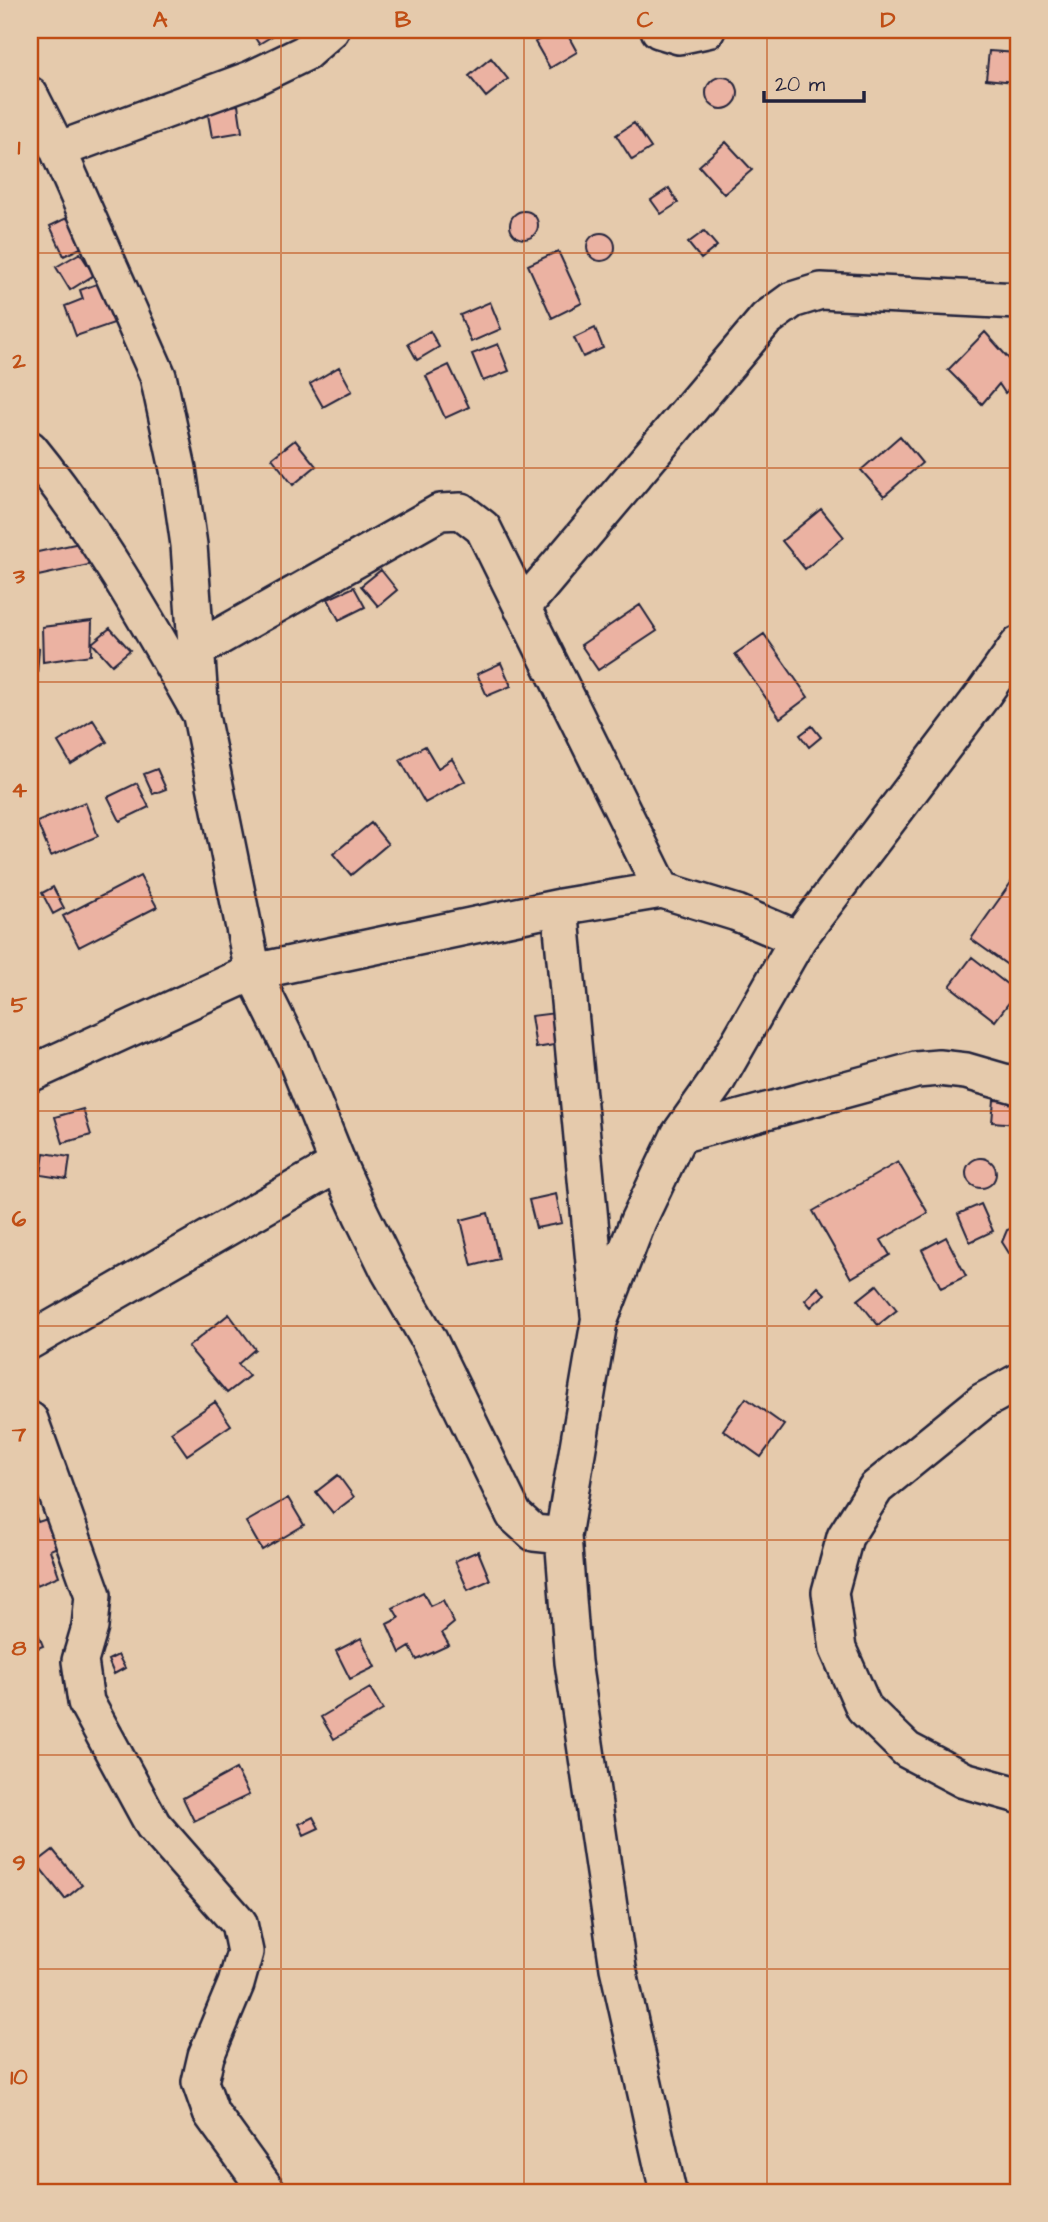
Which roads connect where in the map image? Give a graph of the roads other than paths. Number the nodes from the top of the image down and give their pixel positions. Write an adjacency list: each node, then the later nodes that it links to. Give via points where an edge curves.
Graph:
1 (331, 30): 5 (street, via 305,53 251,79)
2 (659, 30): 3 (street, via 679,36)
3 (708, 30)
4 (30, 95): 5 (street)
5 (58, 150): 10 (street, via 158,376 178,469)
6 (1018, 301): 8 (street, via 821,291 792,300 766,319)
7 (30, 449): 11 (street, via 145,617)
8 (522, 608): 10 (street, via 482,528 461,512 440,512); 12 (street)
9 (1018, 645): 14 (street)
10 (198, 649): 11 (street)
11 (201, 716): 15 (street)
12 (662, 890): 13 (street); 14 (street, via 737,913)
13 (560, 907): 15 (street); 20 (street)
14 (798, 939): 18 (street, via 715,1084)
15 (253, 972): 16 (street); 19 (street, via 295,1057)
16 (30, 1074)
17 (1018, 1086): 18 (street, via 966,1071 916,1070)
18 (679, 1136): 20 (street, via 638,1221)
19 (338, 1164): 21 (street); 24 (street, via 514,1515 534,1533)
20 (599, 1322): 24 (street)
21 (30, 1341)
22 (1018, 1382): 25 (street, via 983,1401 876,1488 845,1537 830,1592 838,1649 864,1708 907,1750 964,1780)
23 (30, 1420): 26 (street, via 93,1595 80,1661 86,1702 153,1825 239,1923 245,1952 205,2056 200,2082 211,2113)
24 (564, 1536): 27 (street, via 573,1662 618,1968)
25 (1018, 1795)
26 (268, 2192)
27 (668, 2192)

